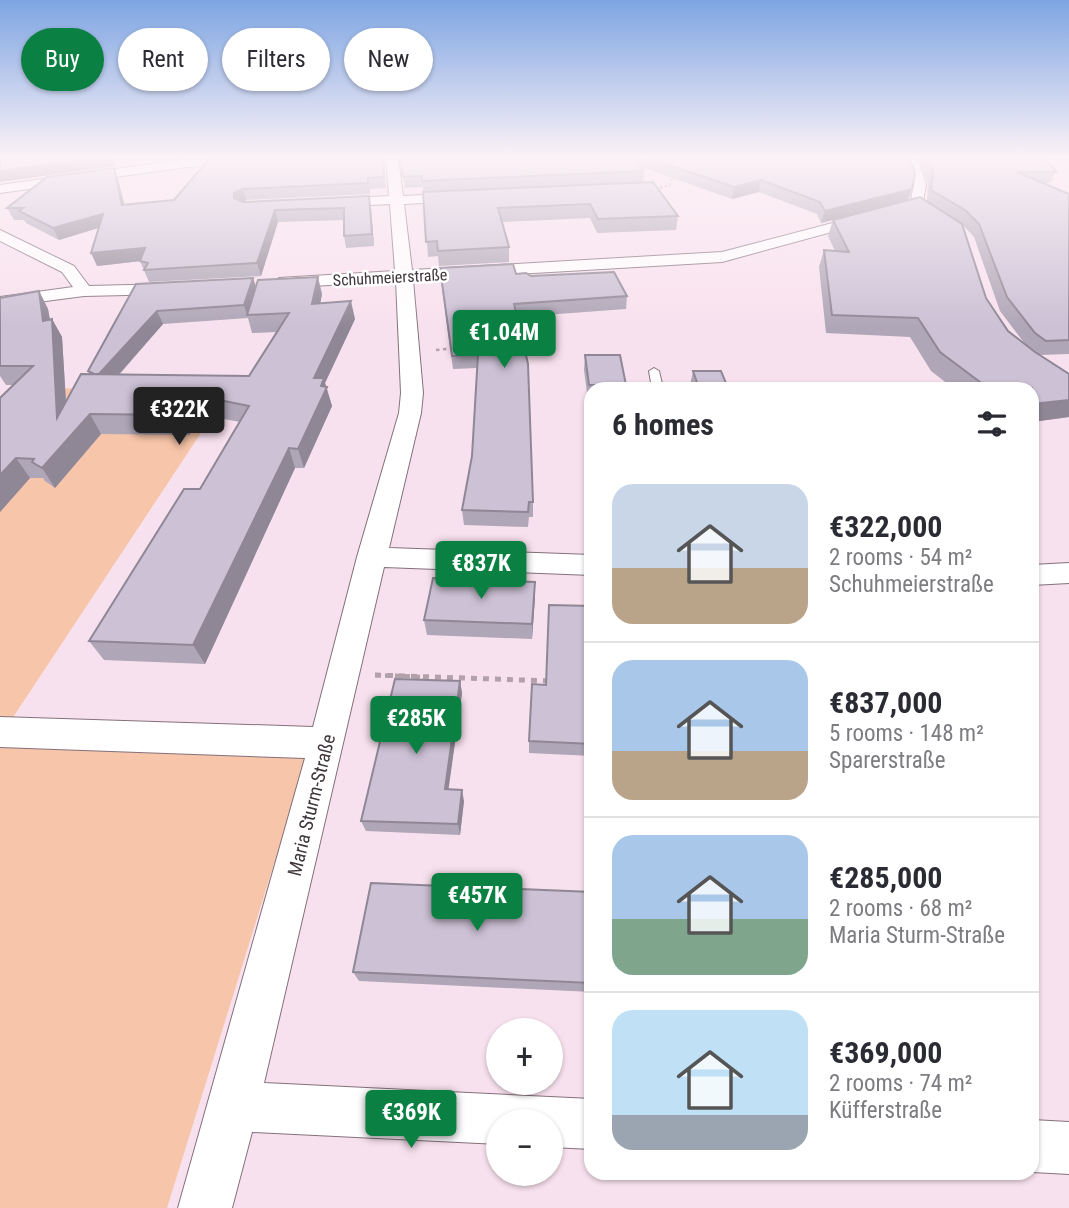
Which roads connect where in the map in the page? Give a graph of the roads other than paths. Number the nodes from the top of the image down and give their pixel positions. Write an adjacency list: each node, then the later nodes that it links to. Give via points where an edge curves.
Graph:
1 (397, 214): 4 (street, Maria Sturm-Straße)
2 (882, 216): 4 (street, Schuhmeierstraße, via 722,257)
3 (0, 235): 7 (street, via 68,269)
4 (404, 276): 5 (street, Schuhmeierstraße); 11 (street, Maria Sturm-Straße, via 410,413)
5 (256, 284)
6 (188, 288): 7 (street)
7 (84, 290): 8 (street)
8 (0, 302)
9 (654, 372): 10 (lane)
10 (656, 382)
11 (371, 557): 12 (street); 16 (street, Maria Sturm-Straße)
12 (584, 565)
13 (1069, 573): 14 (street)
14 (1039, 575)
15 (0, 732): 16 (street)
16 (327, 743): 17 (street, Maria Sturm-Straße)
17 (234, 1106): 18 (street); 21 (street, Maria Sturm-Straße)
18 (584, 1124)
19 (1039, 1146): 20 (street)
20 (1069, 1148)
21 (205, 1208)

